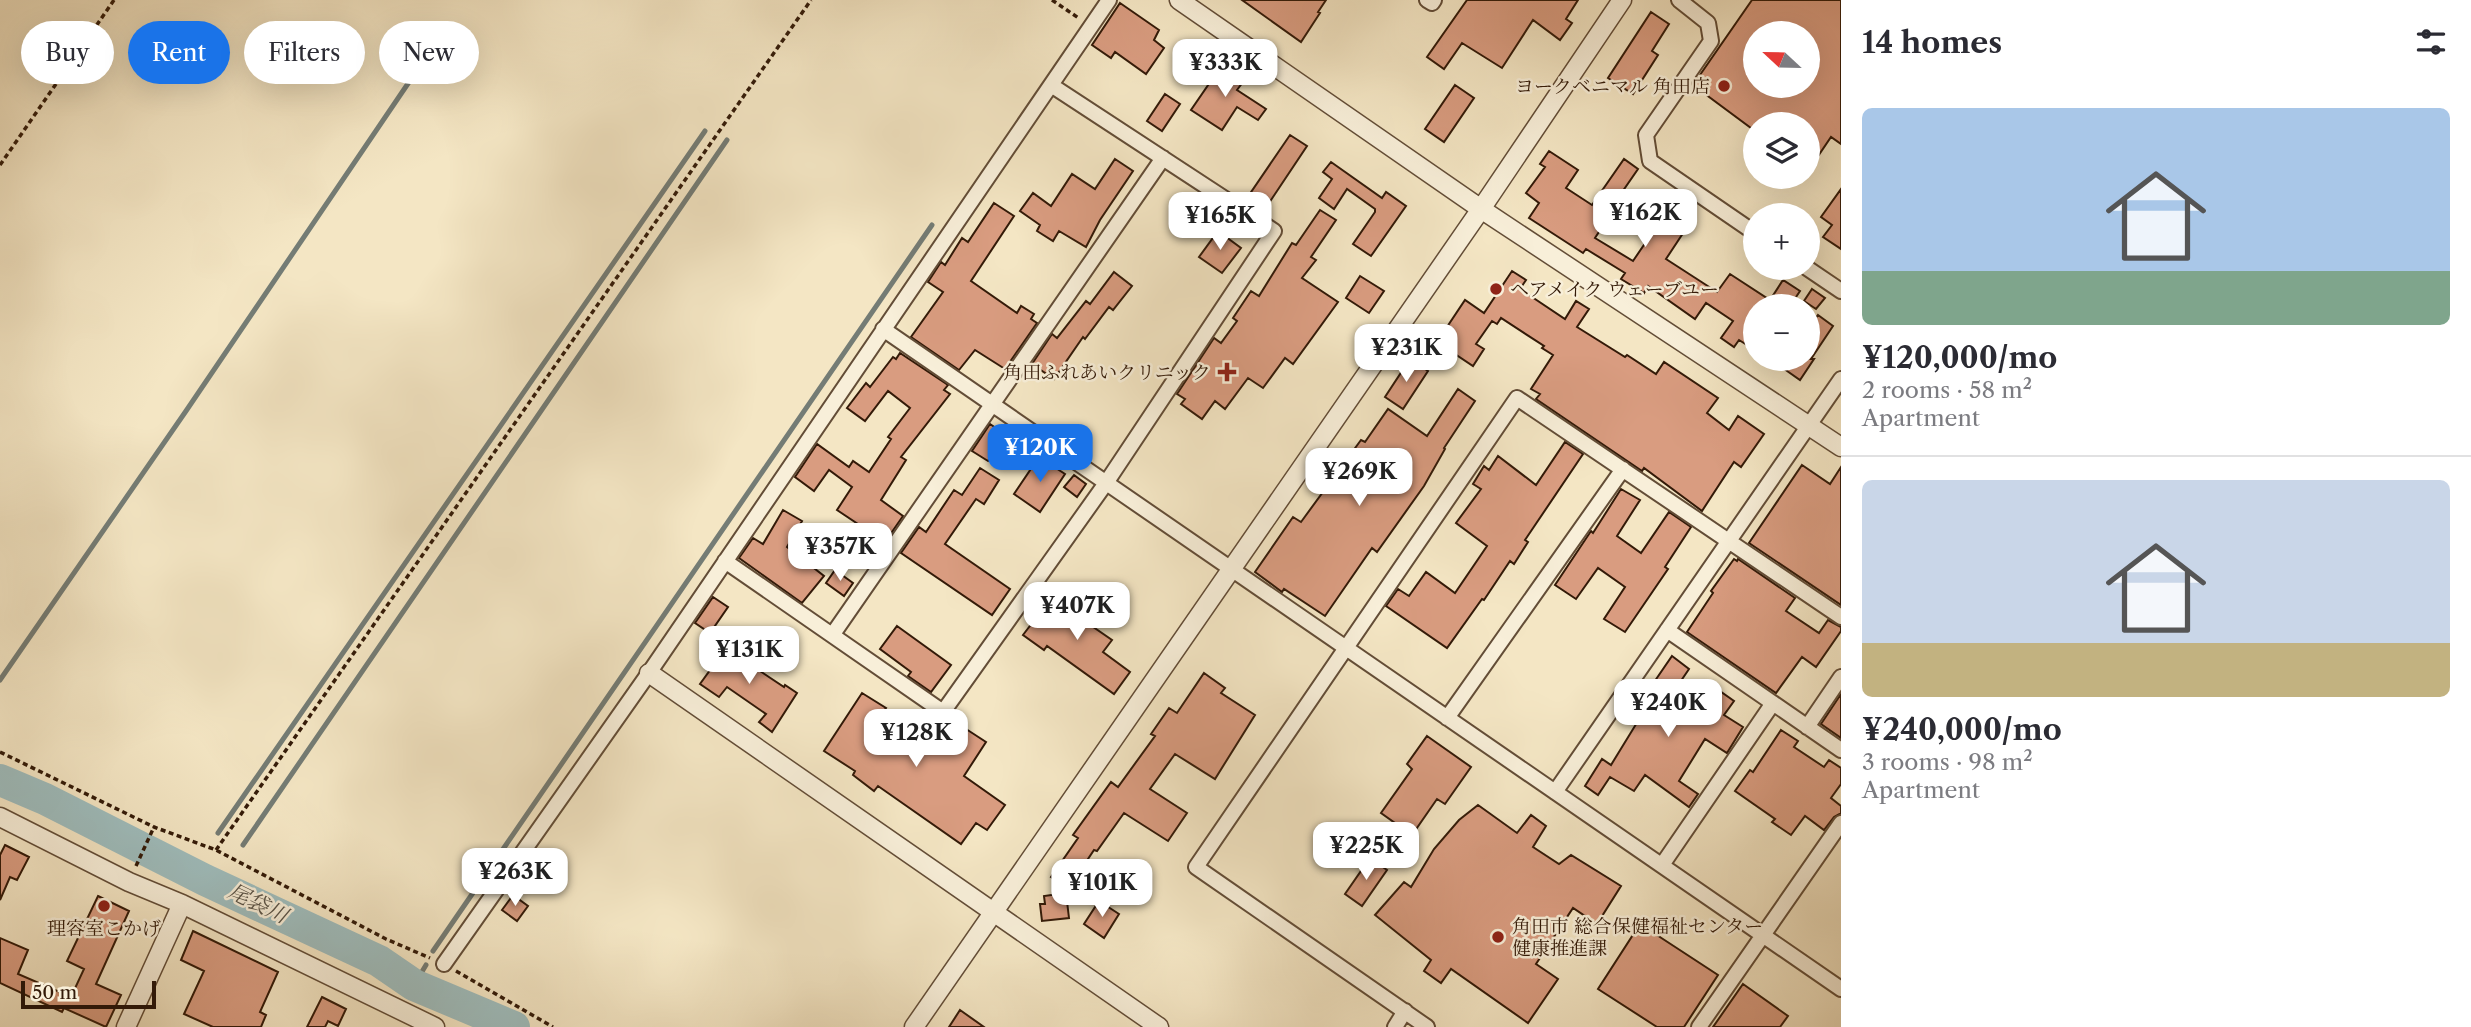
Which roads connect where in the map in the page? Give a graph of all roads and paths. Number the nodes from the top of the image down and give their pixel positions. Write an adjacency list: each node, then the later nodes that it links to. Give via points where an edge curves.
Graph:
1 (114, 0): 13 (path)
2 (811, 0): 43 (path)
3 (1052, 0): 10 (path)
4 (1109, 0): 10 (street)
5 (1179, 0): 14 (street)
6 (1427, 0): 7 (street)
7 (1434, 0)
8 (1622, 0): 14 (street)
9 (1679, 0): 15 (street, via 1708,23 1711,41 1646,135 1650,161)
10 (1091, 26): 11 (street)
11 (1051, 85): 12 (street); 18 (street)
12 (1163, 158): 20 (street); 24 (street, via 1273,231)
13 (0, 165)
14 (1481, 208): 21 (street); 27 (street)
15 (1743, 225)
16 (1820, 277): 17 (street)
17 (1841, 291)
18 (883, 329): 20 (street); 26 (street)
19 (1841, 379): 21 (street)
20 (992, 405): 24 (street); 30 (street)
21 (1809, 425): 22 (street); 25 (street)
22 (1841, 447)
23 (1623, 469): 25 (street); 31 (street, via 1517,398); 35 (street)
24 (1106, 483): 27 (street); 30 (street, via 943,712)
25 (1729, 540): 28 (street); 29 (street)
26 (725, 561): 30 (street); 32 (street)
27 (1231, 569): 31 (street); 47 (street)
28 (1841, 617)
29 (1667, 630): 34 (street); 39 (street)
30 (833, 634)
31 (1346, 648): 35 (street); 51 (street, via 1196,867)
32 (649, 673): 47 (street); 49 (street)
33 (1841, 677): 36 (street)
34 (1773, 703): 36 (street); 44 (street)
35 (1447, 718): 39 (street)
36 (1807, 727): 37 (street)
37 (1841, 750)
38 (0, 752): 42 (path)
39 (1555, 792): 44 (street)
40 (0, 817): 46 (street)
41 (1841, 823): 48 (street)
42 (154, 827): 43 (path); 45 (path)
43 (216, 850): 49 (path, via 386,939)
44 (1662, 865): 48 (street)
45 (134, 871)
46 (183, 904): 52 (street); 53 (street)
47 (993, 912): 55 (street); 56 (street)
48 (1763, 935): 50 (street); 59 (street)
49 (444, 964): 54 (path)
50 (1841, 989)
51 (1405, 1011): 57 (street); 58 (street)
52 (126, 1027)
53 (435, 1027)
54 (554, 1027)
55 (915, 1027)
56 (1159, 1027)
57 (1395, 1027)
58 (1427, 1027)
59 (1699, 1027)

